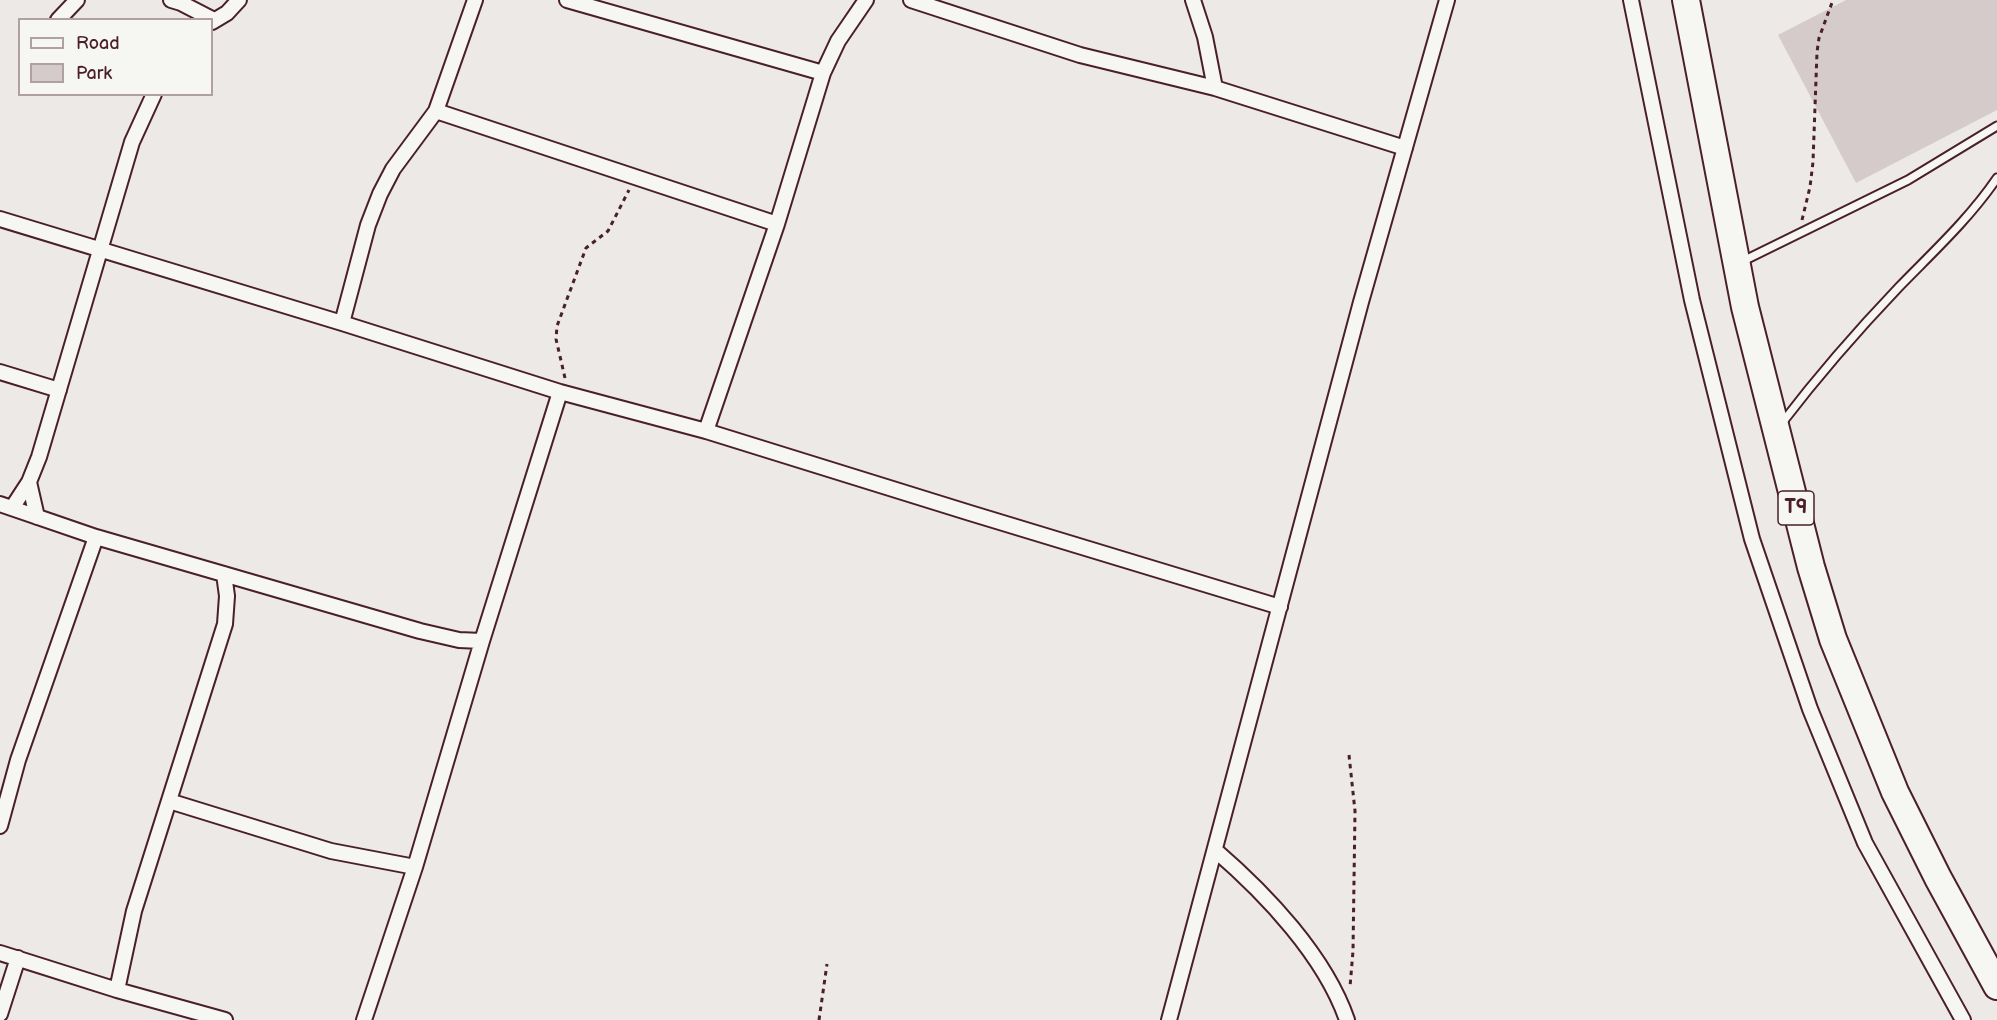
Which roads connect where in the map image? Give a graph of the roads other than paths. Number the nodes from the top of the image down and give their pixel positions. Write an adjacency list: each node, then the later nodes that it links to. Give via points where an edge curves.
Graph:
1 (76, 0): 12 (street)
2 (171, 0): 13 (street)
3 (239, 0): 14 (street)
4 (475, 0): 18 (street)
5 (567, 0): 15 (street)
6 (866, 0): 15 (street, via 838,41)
7 (911, 0): 16 (street, via 1080,55)
8 (1193, 0): 16 (street)
9 (1448, 0): 20 (street)
10 (1631, 0): 52 (street, via 1692,300 1752,539 1810,709 1865,843)
11 (1686, 0): 25 (highway, T9)
12 (60, 18)
13 (208, 18)
14 (213, 21)
15 (823, 73): 23 (street)
16 (1215, 88): 20 (street)
17 (153, 96): 24 (street, via 132,142)
18 (436, 111): 23 (street); 26 (street, via 393,169 380,194 362,244)
19 (1997, 126): 25 (lane, via 1908,180)
20 (1405, 148): 37 (street)
21 (1997, 178): 30 (lane, via 1978,206 1897,290)
22 (0, 219): 24 (street)
23 (777, 224): 31 (street)
24 (102, 250): 26 (street); 28 (street)
25 (1738, 264): 30 (highway, T9)
26 (342, 323): 29 (street)
27 (0, 372): 28 (street)
28 (59, 390): 32 (street)
29 (564, 393): 31 (street); 38 (street)
30 (1777, 429): 45 (highway, T9, via 1811,567 1865,722 1932,868)
31 (706, 431): 37 (street)
32 (29, 482): 33 (street); 34 (street)
33 (6, 506): 34 (street)
34 (37, 517): 35 (street)
35 (96, 537): 36 (street); 40 (street, via 18,760)
36 (224, 574): 38 (street, via 420,631); 39 (street, via 228,596 225,624)
37 (1280, 607): 41 (street)
38 (482, 641): 42 (street)
39 (168, 801): 42 (street, via 332,851); 46 (street, via 134,911)
40 (0, 826)
41 (1215, 850): 48 (street, via 1278,910 1325,974); 51 (street)
42 (414, 867): 50 (street)
43 (0, 953): 44 (street)
44 (18, 958): 46 (street); 47 (street)
45 (1997, 986)
46 (117, 990): 49 (street)
47 (0, 1014)
48 (1345, 1014)
49 (225, 1020)
50 (364, 1020)
51 (1168, 1020)
52 (1962, 1020)

